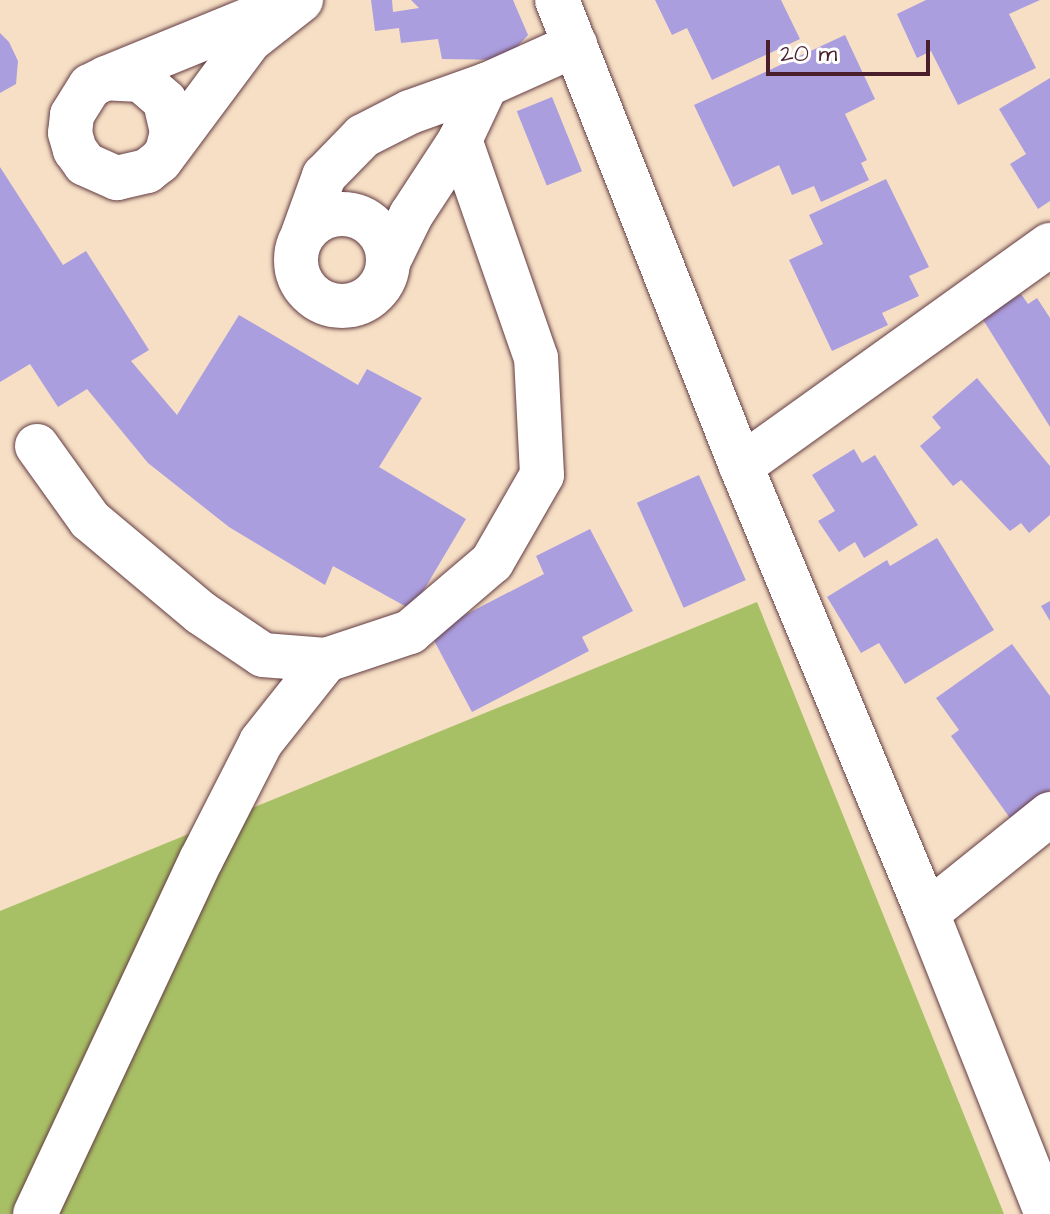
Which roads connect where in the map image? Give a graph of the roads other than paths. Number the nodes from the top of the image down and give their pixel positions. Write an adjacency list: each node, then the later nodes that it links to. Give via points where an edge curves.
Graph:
1 (299, 0): 4 (street); 7 (street, via 250,40)
2 (557, 0): 3 (street)
3 (575, 45): 5 (street); 12 (street)
4 (106, 78): 7 (street, via 141,80 155,89 171,116); 7 (street, via 85,93 72,115 70,133 85,164 100,173 133,177 160,161)
5 (486, 85): 6 (street); 8 (street, via 410,112 363,136 324,176)
6 (460, 140): 10 (street); 13 (street, via 536,358 542,475 492,562 422,622 410,632)
7 (168, 148)
8 (303, 234): 10 (street, via 326,216 355,216 379,233); 10 (street, via 295,264 308,293 321,302 352,306 367,300 386,276)
9 (1050, 245): 12 (street)
10 (389, 260)
11 (37, 446): 13 (street, via 90,520 201,613 263,655)
12 (741, 466): 15 (street)
13 (326, 660): 16 (street, via 261,742)
14 (1050, 814): 15 (street)
15 (927, 913): 17 (street)
16 (35, 1214)
17 (1047, 1214)

